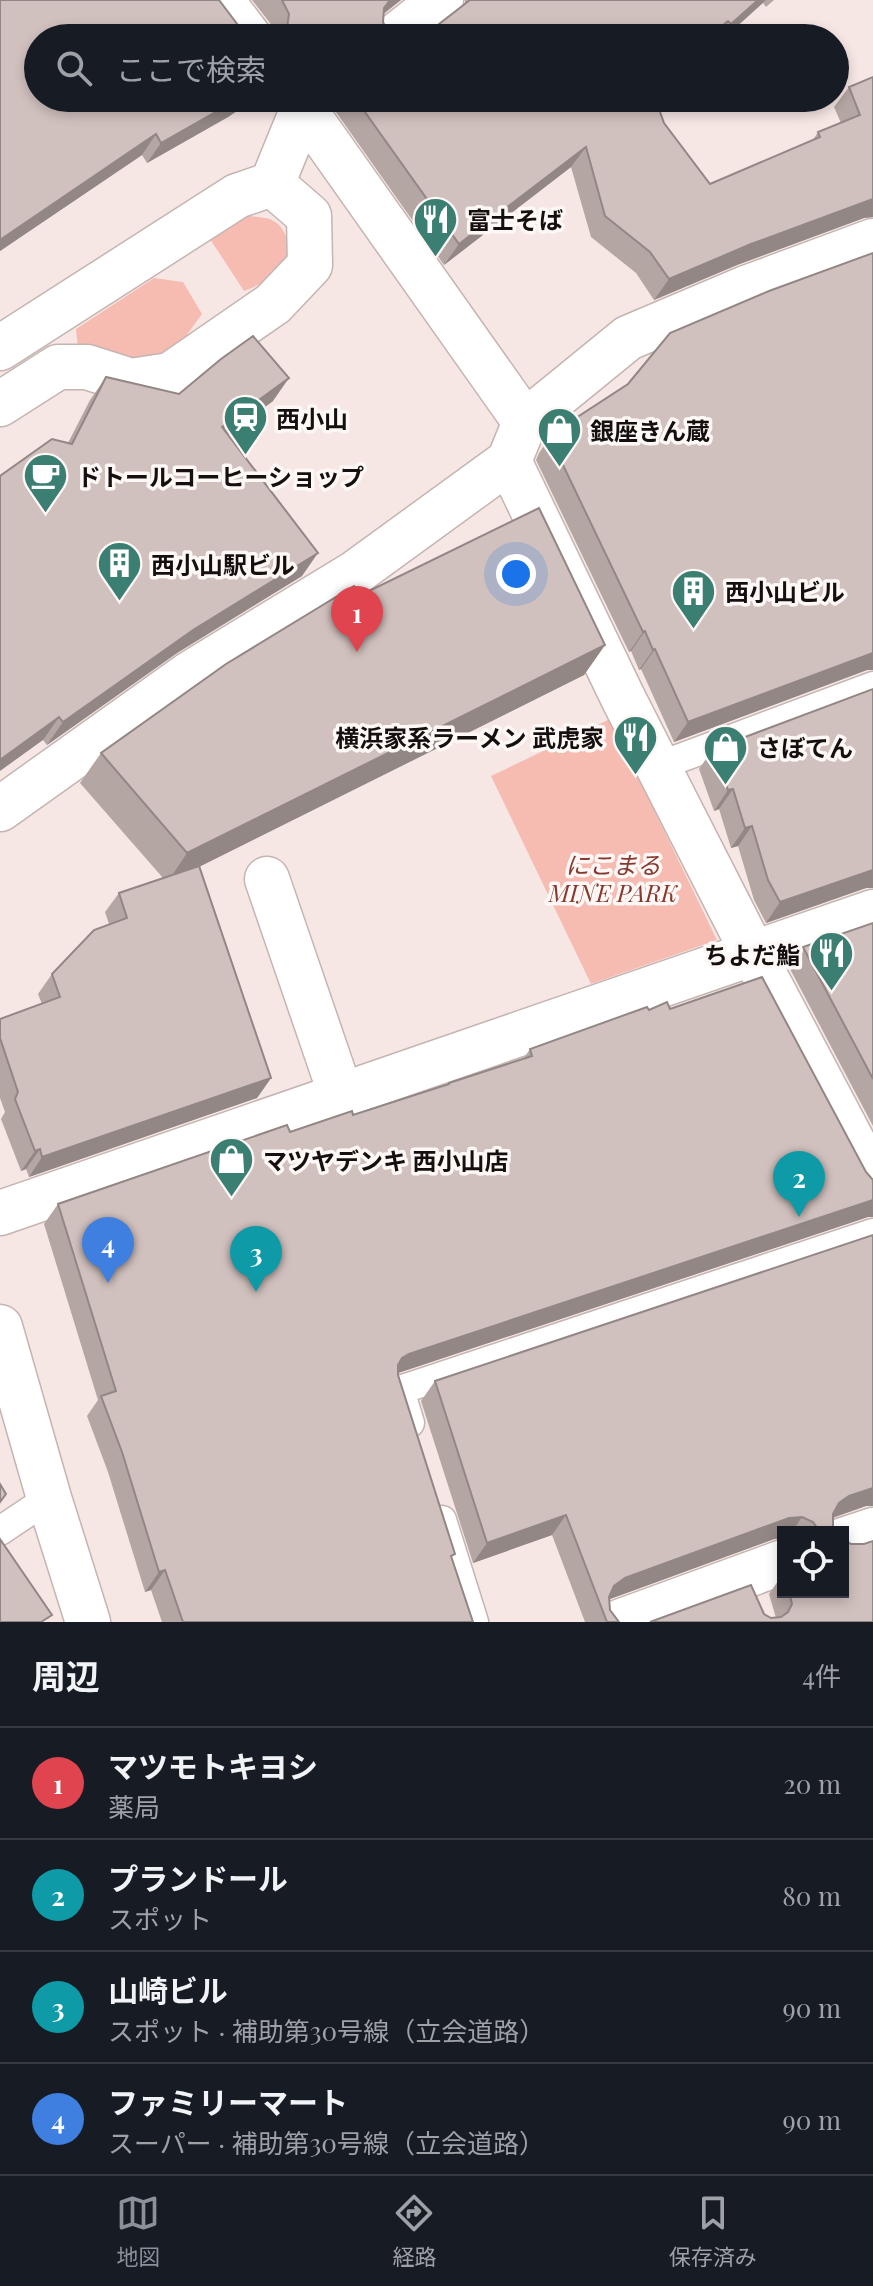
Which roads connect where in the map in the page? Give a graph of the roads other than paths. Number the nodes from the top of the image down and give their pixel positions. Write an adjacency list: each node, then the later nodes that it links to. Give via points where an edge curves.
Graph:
1 (221, 0): 3 (street)
2 (441, 0): 4 (street)
3 (239, 24)
4 (411, 24)
5 (301, 112): 7 (street)
6 (313, 112): 11 (street)
7 (272, 184): 9 (street, via 237,196); 10 (street, via 309,216 310,265 273,304 170,375 131,381 87,367 58,367)
8 (873, 241): 11 (street, via 628,338)
9 (0, 348)
10 (0, 404)
11 (525, 422): 12 (street)
12 (509, 461): 14 (street); 15 (street, via 355,573 191,673)
13 (873, 686): 14 (lane)
14 (659, 766): 18 (street)
15 (0, 809)
16 (267, 879): 19 (street)
17 (873, 912): 18 (street)
18 (753, 953): 19 (street); 20 (street)
19 (341, 1095): 21 (street)
20 (873, 1180)
21 (0, 1213)
22 (873, 1233): 24 (lane, via 400,1390)
23 (0, 1327): 26 (street)
24 (419, 1448)
25 (433, 1492): 32 (lane)
26 (49, 1498): 28 (lane); 31 (street)
27 (873, 1530): 29 (street)
28 (0, 1531)
29 (849, 1538)
30 (760, 1579): 33 (street)
31 (88, 1622)
32 (474, 1622)
33 (619, 1622)

